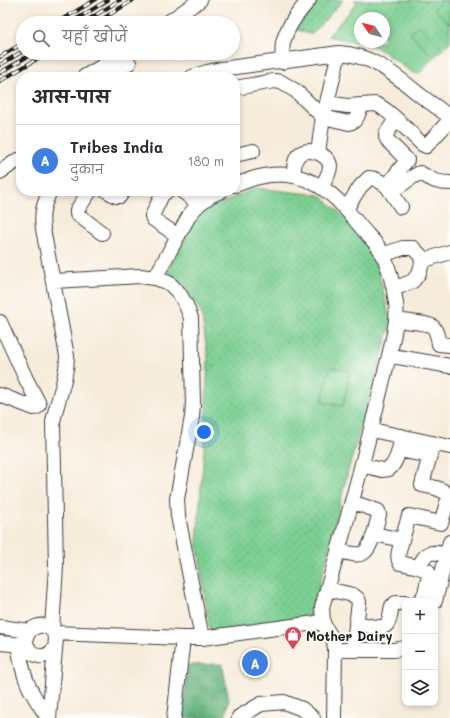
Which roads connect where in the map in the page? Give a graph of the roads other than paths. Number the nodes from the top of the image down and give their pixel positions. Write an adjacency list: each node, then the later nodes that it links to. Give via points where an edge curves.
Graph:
1 (200, 0): 3 (street)
2 (309, 0): 8 (street, via 294,18 288,31 283,43)
3 (177, 16)
4 (340, 53): 8 (street); 14 (street); 18 (street, via 365,58 387,69)
5 (113, 60): 9 (street)
6 (123, 60): 10 (street)
7 (127, 60): 11 (street)
8 (282, 62): 12 (street)
9 (93, 72)
10 (110, 72)
11 (127, 72)
12 (207, 72)
13 (240, 87): 16 (street, via 281,82 296,91)
14 (327, 103): 15 (street); 16 (street)
15 (362, 105): 16 (street, via 357,117 349,123); 17 (street, via 375,104)
16 (323, 118): 20 (street)
17 (396, 119): 18 (street, via 426,146); 28 (street, via 386,137 407,160)
18 (450, 119)
19 (253, 151): 21 (street)
20 (318, 153): 24 (street, via 308,150 297,156); 27 (street, via 326,158 330,166)
21 (240, 154)
22 (16, 161): 23 (street)
23 (0, 172)
24 (294, 176): 26 (street, via 271,175); 27 (street)
25 (450, 183): 28 (street, via 439,183 420,173)
26 (240, 184)
27 (321, 186): 36 (street)
28 (389, 189): 35 (street); 36 (street, via 369,178)
29 (48, 196): 43 (street, via 42,217)
30 (87, 196): 37 (street, via 77,214)
31 (161, 196): 38 (street, via 153,219)
32 (189, 196): 34 (street)
33 (210, 196): 34 (street)
34 (199, 204): 38 (street, via 190,214)
35 (401, 207)
36 (346, 209): 40 (street, via 380,249)
37 (102, 233)
38 (178, 236): 42 (street)
39 (450, 252): 41 (street)
40 (382, 255): 41 (street, via 403,248 413,248 421,256); 44 (street)
41 (422, 261): 44 (street, via 419,273 413,281)
42 (155, 278): 43 (street, via 140,276); 72 (street, via 179,293 191,318 193,403 177,499 178,516)
43 (54, 281): 70 (street, via 67,366 53,422 56,566)
44 (394, 289): 45 (street, via 397,304)
45 (396, 320): 47 (street, via 432,326 439,344); 51 (street)
46 (0, 322): 50 (street, via 39,404 34,408)
47 (450, 345)
48 (398, 357): 49 (street)
49 (450, 366)
50 (0, 395)
51 (372, 430): 52 (street); 55 (street)
52 (400, 443): 54 (street); 55 (street, via 392,466 388,470)
53 (450, 447): 54 (street)
54 (431, 450): 58 (street, via 422,485 446,492 449,496 441,523 409,516)
55 (362, 465): 56 (street)
56 (352, 502): 57 (street, via 378,511); 60 (street)
57 (374, 534): 58 (street); 60 (street, via 366,552 362,554)
58 (402, 540): 61 (street, via 398,556 400,563)
59 (448, 548): 61 (street, via 437,553 429,553); 64 (street)
60 (338, 551): 62 (street)
61 (419, 567): 63 (street, via 430,575)
62 (328, 589): 66 (street, via 322,607); 67 (street, via 353,595 358,599)
63 (422, 598)
64 (436, 598)
65 (402, 602): 67 (street, via 392,606 390,619 383,628)
66 (323, 622): 72 (street); 77 (street, via 334,642)
67 (356, 623): 78 (street)
68 (0, 627): 69 (street)
69 (30, 631): 70 (street, via 38,626); 74 (street)
70 (53, 631): 71 (street); 75 (street, via 57,643)
71 (183, 638): 72 (street); 80 (street)
72 (202, 638)
73 (0, 643): 74 (street)
74 (22, 645): 75 (street, via 37,656 48,655); 79 (street, via 27,684)
75 (55, 648): 79 (street)
76 (402, 649): 78 (street)
77 (335, 650): 78 (street); 83 (street)
78 (353, 650)
79 (49, 718)
80 (174, 718)
81 (239, 718): 82 (street, via 261,704 284,702 302,709)
82 (313, 718)
83 (334, 718)

